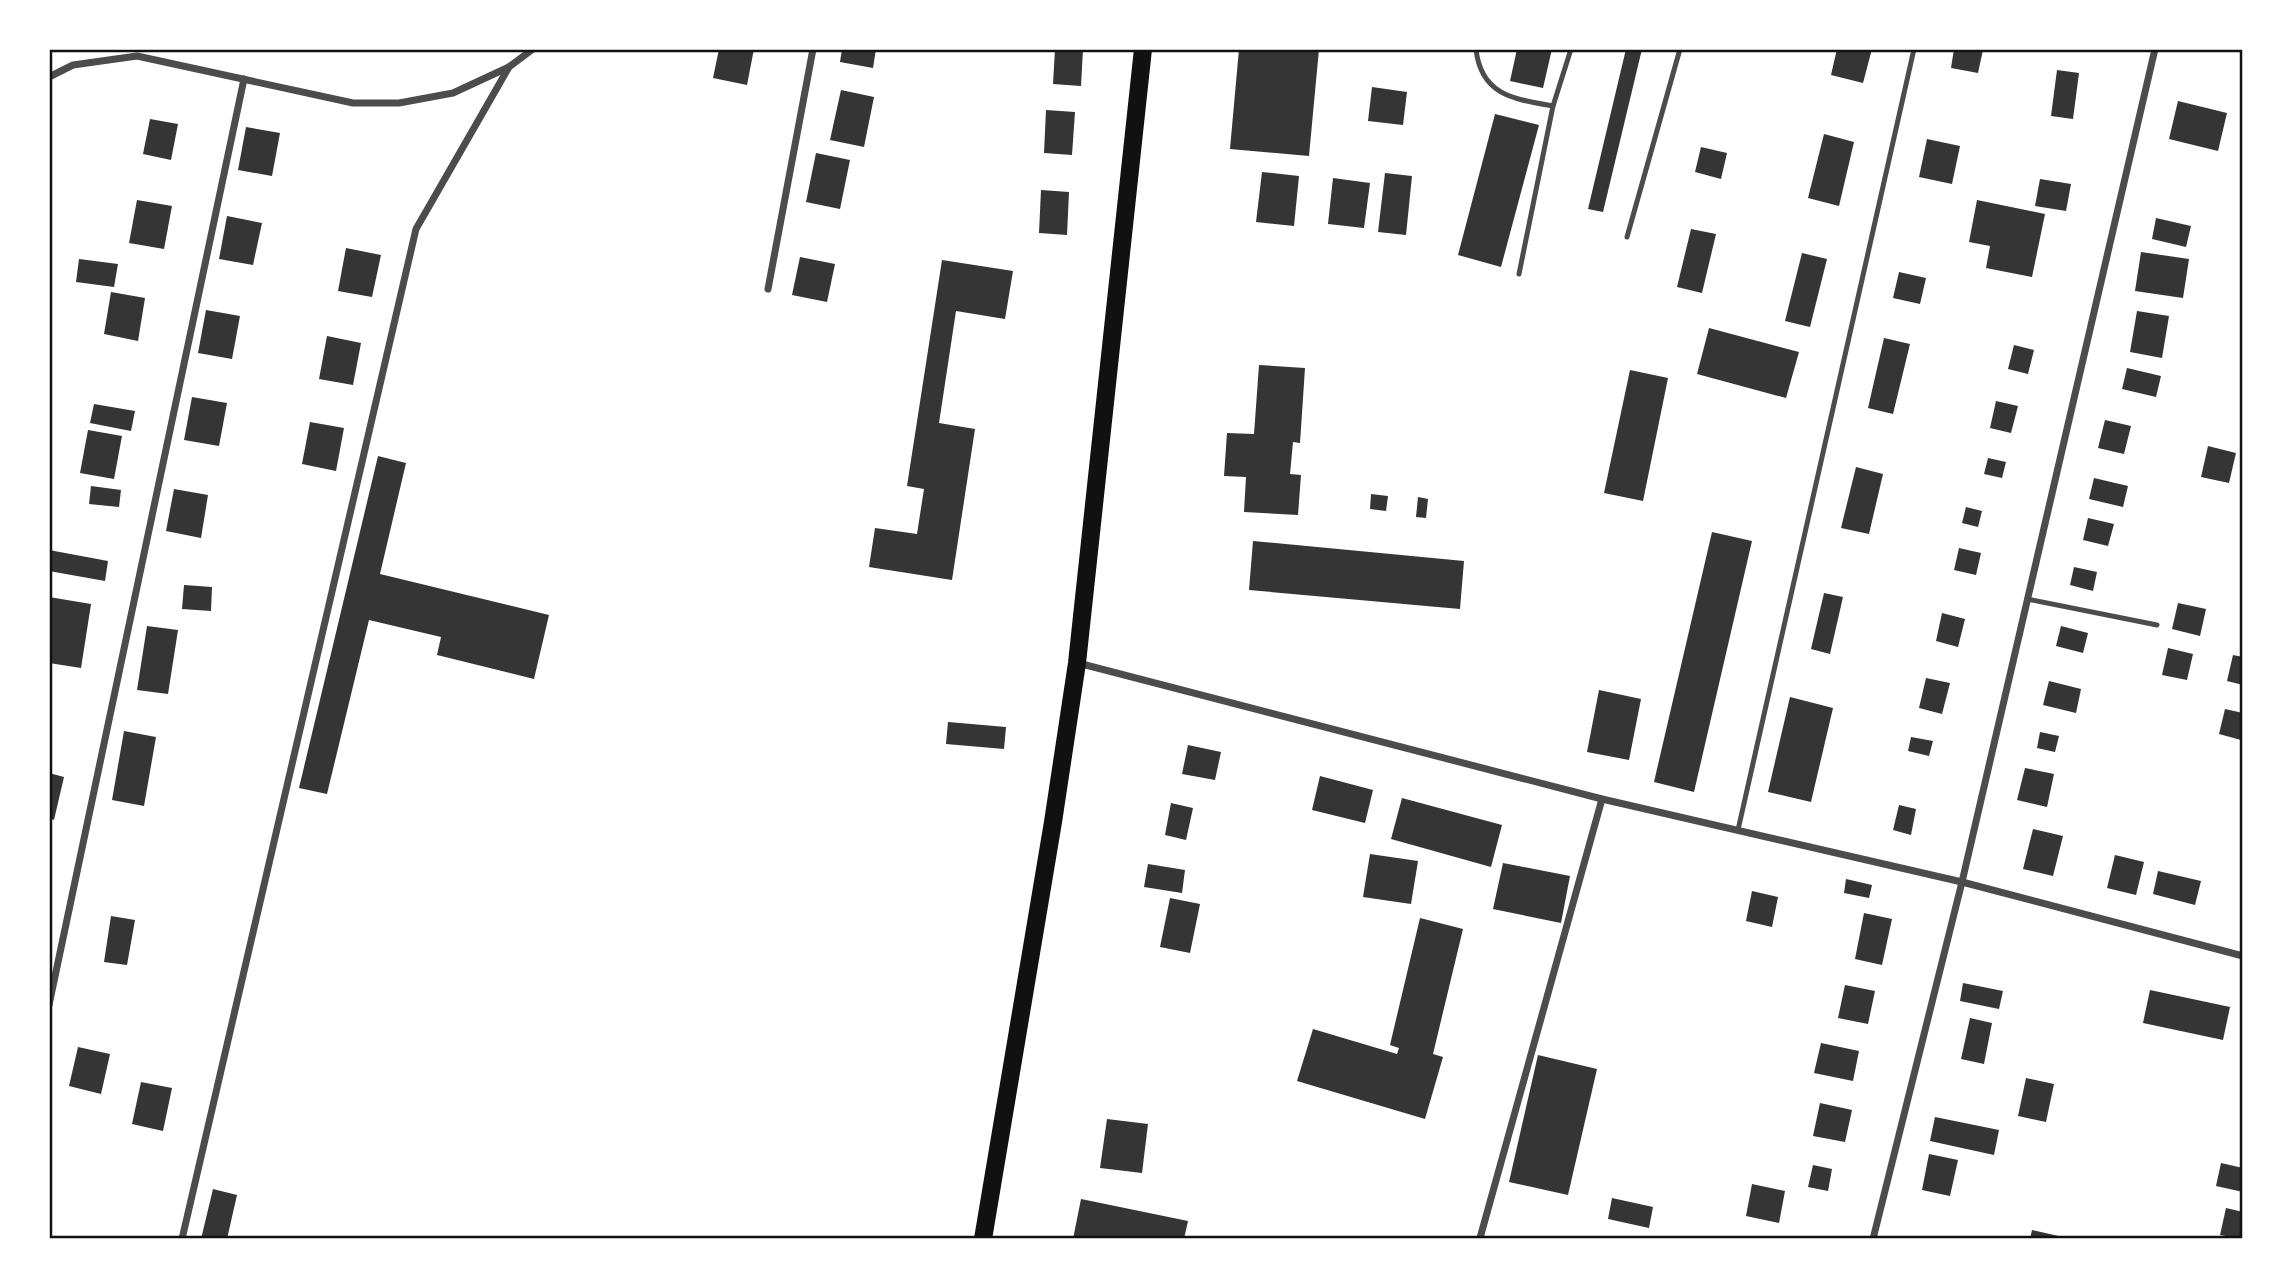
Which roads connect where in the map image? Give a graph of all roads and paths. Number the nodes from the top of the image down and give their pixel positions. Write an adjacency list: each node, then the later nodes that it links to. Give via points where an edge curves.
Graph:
1 (533, 49): 9 (street)
2 (813, 49): 15 (street)
3 (1143, 49): 18 (main road)
4 (1476, 49): 12 (lane, via 1480,73 1503,94)
5 (1571, 49): 12 (lane)
6 (1680, 49): 13 (lane)
7 (1914, 49): 20 (lane)
8 (2155, 49): 16 (street)
9 (509, 67): 11 (street, via 453,93 399,103 353,103); 25 (street, via 416,229)
10 (49, 77): 11 (street, via 73,65 137,56)
11 (244, 79): 23 (street)
12 (1553, 106): 14 (lane)
13 (1627, 237)
14 (1519, 274)
15 (768, 289)
16 (2028, 599): 17 (lane); 21 (street)
17 (2157, 625)
18 (1077, 663): 19 (street); 26 (main road)
19 (1602, 799): 20 (street); 24 (street)
20 (1738, 830): 21 (street)
21 (1962, 882): 22 (street); 27 (street)
22 (2243, 956)
23 (49, 1005)
24 (1480, 1238)
25 (182, 1239)
26 (983, 1239)
27 (1873, 1239)

